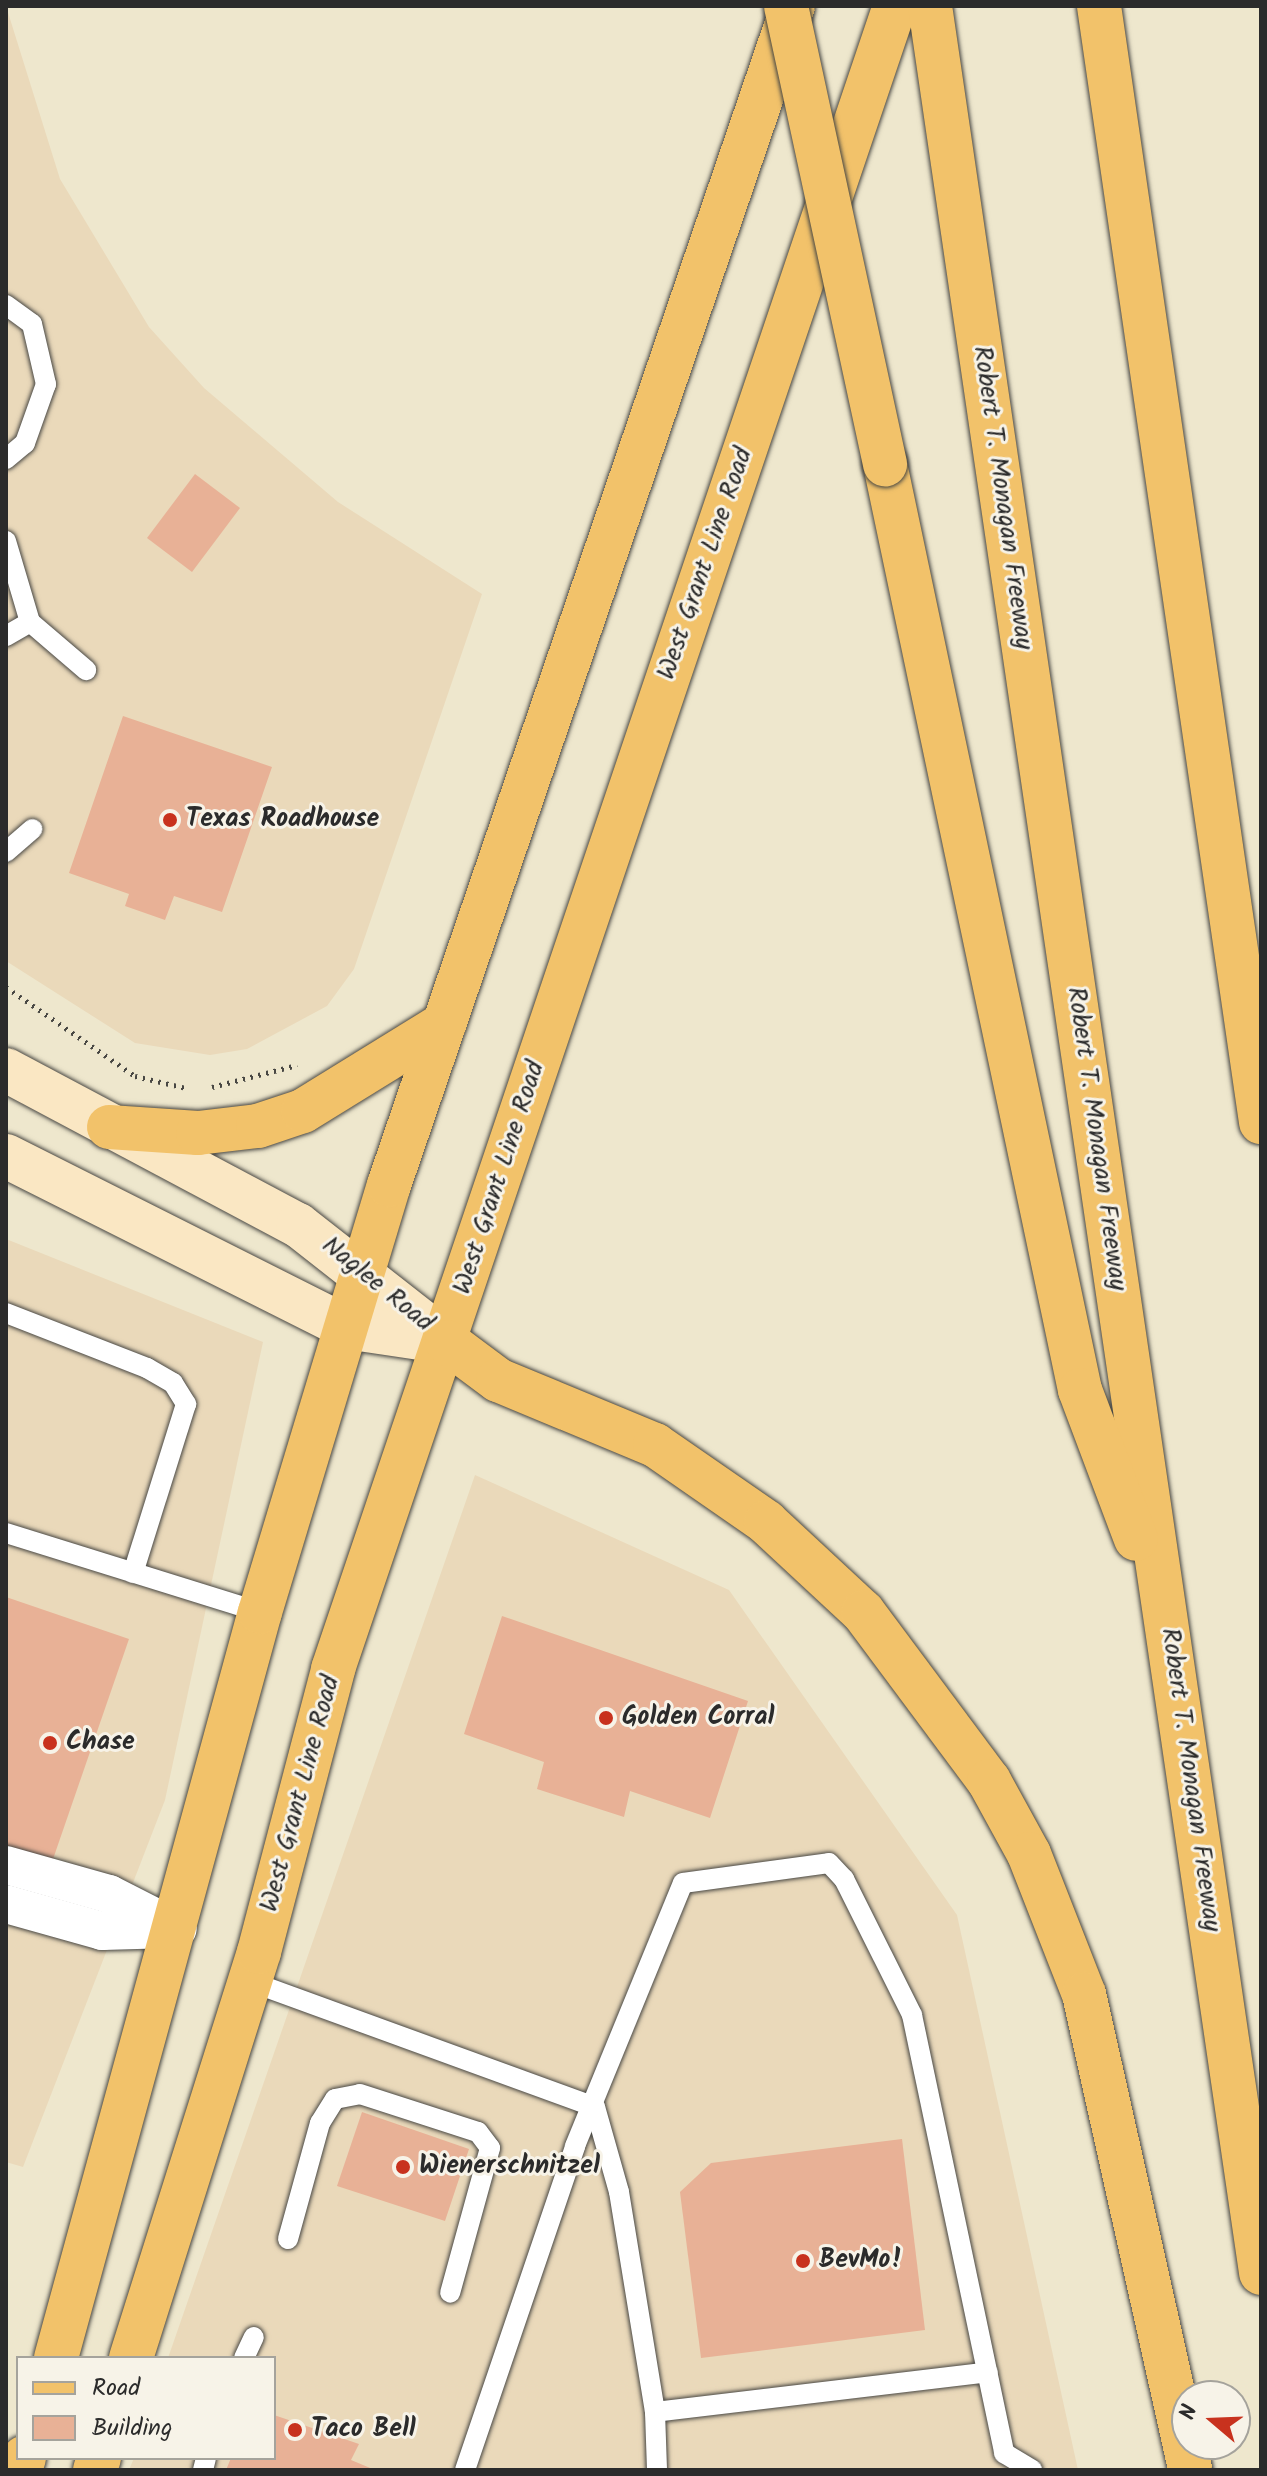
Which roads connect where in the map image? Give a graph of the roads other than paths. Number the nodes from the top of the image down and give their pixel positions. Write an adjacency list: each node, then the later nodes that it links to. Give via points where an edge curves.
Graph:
1 (786, 6): 26 (main road, bridge, via 1080,1390)
2 (793, 6): 14 (main road)
3 (895, 6): 22 (main road, West Grant Line Road)
4 (930, 6): 26 (main road, Robert T. Monagan Freeway)
5 (1099, 6): 16 (main road)
6 (6, 305): 7 (lane, via 32,324 46,384 25,443)
7 (6, 459)
8 (6, 541): 9 (lane)
9 (30, 622): 10 (lane); 11 (lane)
10 (6, 636)
11 (86, 670)
12 (32, 829): 13 (lane)
13 (6, 852)
14 (444, 1024): 17 (main road, via 303,1111 258,1126 198,1133); 19 (main road)
15 (6, 1070): 17 (main road, Naglee Road)
16 (1261, 1122)
17 (109, 1127): 19 (main road, Naglee Road, via 236,1190)
18 (6, 1156): 21 (main road, Naglee Road)
19 (364, 1269): 21 (main road); 22 (main road, Naglee Road)
20 (6, 1313): 24 (lane, via 147,1368 173,1383 186,1404)
21 (346, 1327): 22 (main road, Naglee Road); 25 (main road)
22 (447, 1342): 30 (main road, West Grant Line Road, via 333,1669); 44 (main road, via 498,1380 655,1445 766,1522 863,1612 989,1781 1029,1854 1084,1994)
23 (9, 1534): 24 (lane)
24 (133, 1573): 25 (lane)
25 (260, 1612): 29 (main road)
26 (1166, 1617): 33 (main road, Robert T. Monagan Freeway)
27 (6, 1865): 29 (street, via 109,1894)
28 (6, 1904): 29 (street, via 102,1931)
29 (178, 1929): 36 (main road)
30 (249, 1981): 31 (lane); 37 (main road, West Grant Line Road)
31 (595, 2107): 39 (lane, via 683,1883 829,1863 852,1893 912,2015); 40 (lane, via 619,2192); 41 (lane, via 575,2146)
32 (288, 2239): 34 (lane, via 320,2123 335,2099 360,2094 478,2132 490,2148)
33 (1261, 2273)
34 (450, 2293)
35 (254, 2337): 38 (lane)
36 (57, 2356)
37 (132, 2356)
38 (245, 2356)
39 (988, 2372): 40 (lane); 43 (lane, via 1004,2453)
40 (655, 2412): 42 (lane)
41 (465, 2470)
42 (657, 2470)
43 (1032, 2470)
44 (1190, 2470)

